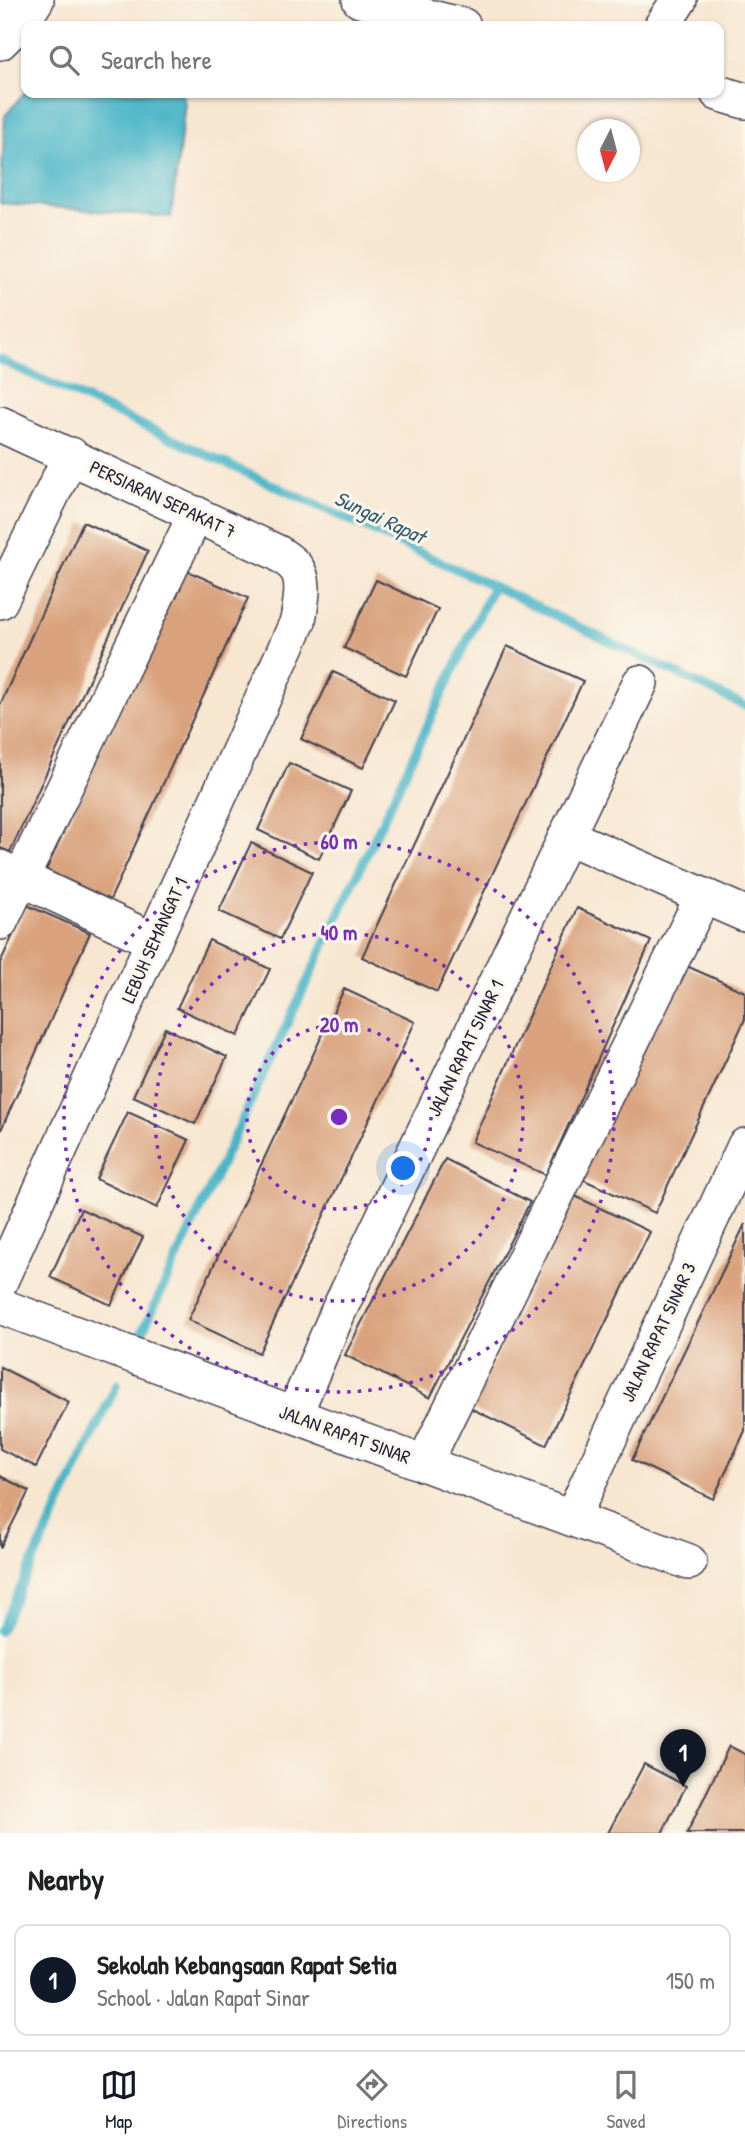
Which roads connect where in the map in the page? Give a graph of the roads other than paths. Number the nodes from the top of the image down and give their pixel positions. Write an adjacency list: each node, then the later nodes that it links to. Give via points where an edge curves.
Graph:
1 (36, 0): 6 (street)
2 (679, 0): 5 (street)
3 (375, 2): 4 (street)
4 (445, 21)
5 (665, 21)
6 (0, 42)
7 (724, 95): 8 (street)
8 (745, 101)
9 (0, 424): 10 (street, PERSIARAN SEPAKAT 7)
10 (71, 455): 11 (street, PERSIARAN SEPAKAT 7); 13 (street)
11 (196, 514): 12 (street, PERSIARAN SEPAKAT 7, via 278,553 296,567); 16 (street)
12 (302, 596): 20 (street, LEBUH SEMANGAT 1, via 298,621)
13 (0, 601)
14 (640, 683): 15 (street, JALAN RAPAT SINAR 1)
15 (566, 836): 17 (street); 24 (street, JALAN RAPAT SINAR 1, via 338,1312)
16 (10, 873): 19 (street); 20 (street)
17 (703, 896): 18 (street); 25 (street)
18 (745, 914)
19 (0, 922)
20 (154, 942): 22 (street, LEBUH SEMANGAT 1)
21 (745, 1146): 26 (street, JALAN RAPAT SINAR 3)
22 (0, 1281)
23 (0, 1306): 24 (street, JALAN RAPAT SINAR)
24 (294, 1415): 25 (street, JALAN RAPAT SINAR)
25 (424, 1464): 26 (street, JALAN RAPAT SINAR)
26 (572, 1518): 27 (street, JALAN RAPAT SINAR)
27 (689, 1562)

